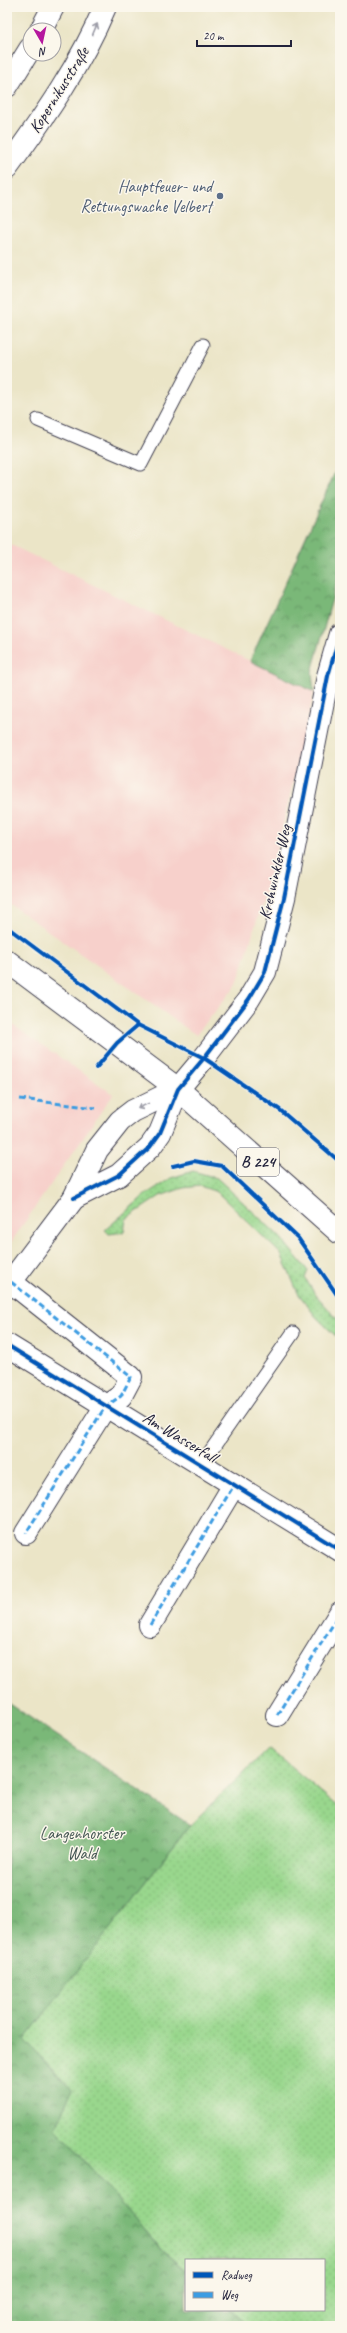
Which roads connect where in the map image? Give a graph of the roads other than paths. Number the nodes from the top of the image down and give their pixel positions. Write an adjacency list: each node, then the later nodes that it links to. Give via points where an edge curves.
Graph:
1 (52, 7): 3 (street)
2 (105, 7): 6 (street, Kopernikusstraße, one-way to 2, via 51,107 92,36)
3 (45, 22)
4 (22, 62): 5 (street)
5 (7, 86)
6 (7, 168)
7 (203, 345): 8 (lane, via 141,464)
8 (38, 420)
9 (340, 634): 11 (street, Krehwinkler Weg, via 328,676 284,898 264,972 248,999)
10 (7, 961): 11 (street, B 224)
11 (178, 1089): 12 (street, one-way to 12, via 132,1111 120,1121 97,1150); 12 (street, via 160,1133 150,1147 119,1174); 13 (street, B 224)
12 (74, 1198): 14 (street)
13 (340, 1233)
14 (8, 1282): 17 (street, via 131,1378 121,1396)
15 (294, 1333): 18 (lane)
16 (7, 1345): 17 (street, Am Wasserfall)
17 (105, 1408): 18 (street, Am Wasserfall); 20 (street)
18 (201, 1465): 19 (street, Am Wasserfall)
19 (234, 1485): 21 (street, Am Wasserfall); 23 (street)
20 (26, 1532)
21 (340, 1550)
22 (340, 1613): 24 (street)
23 (150, 1625)
24 (277, 1715)

